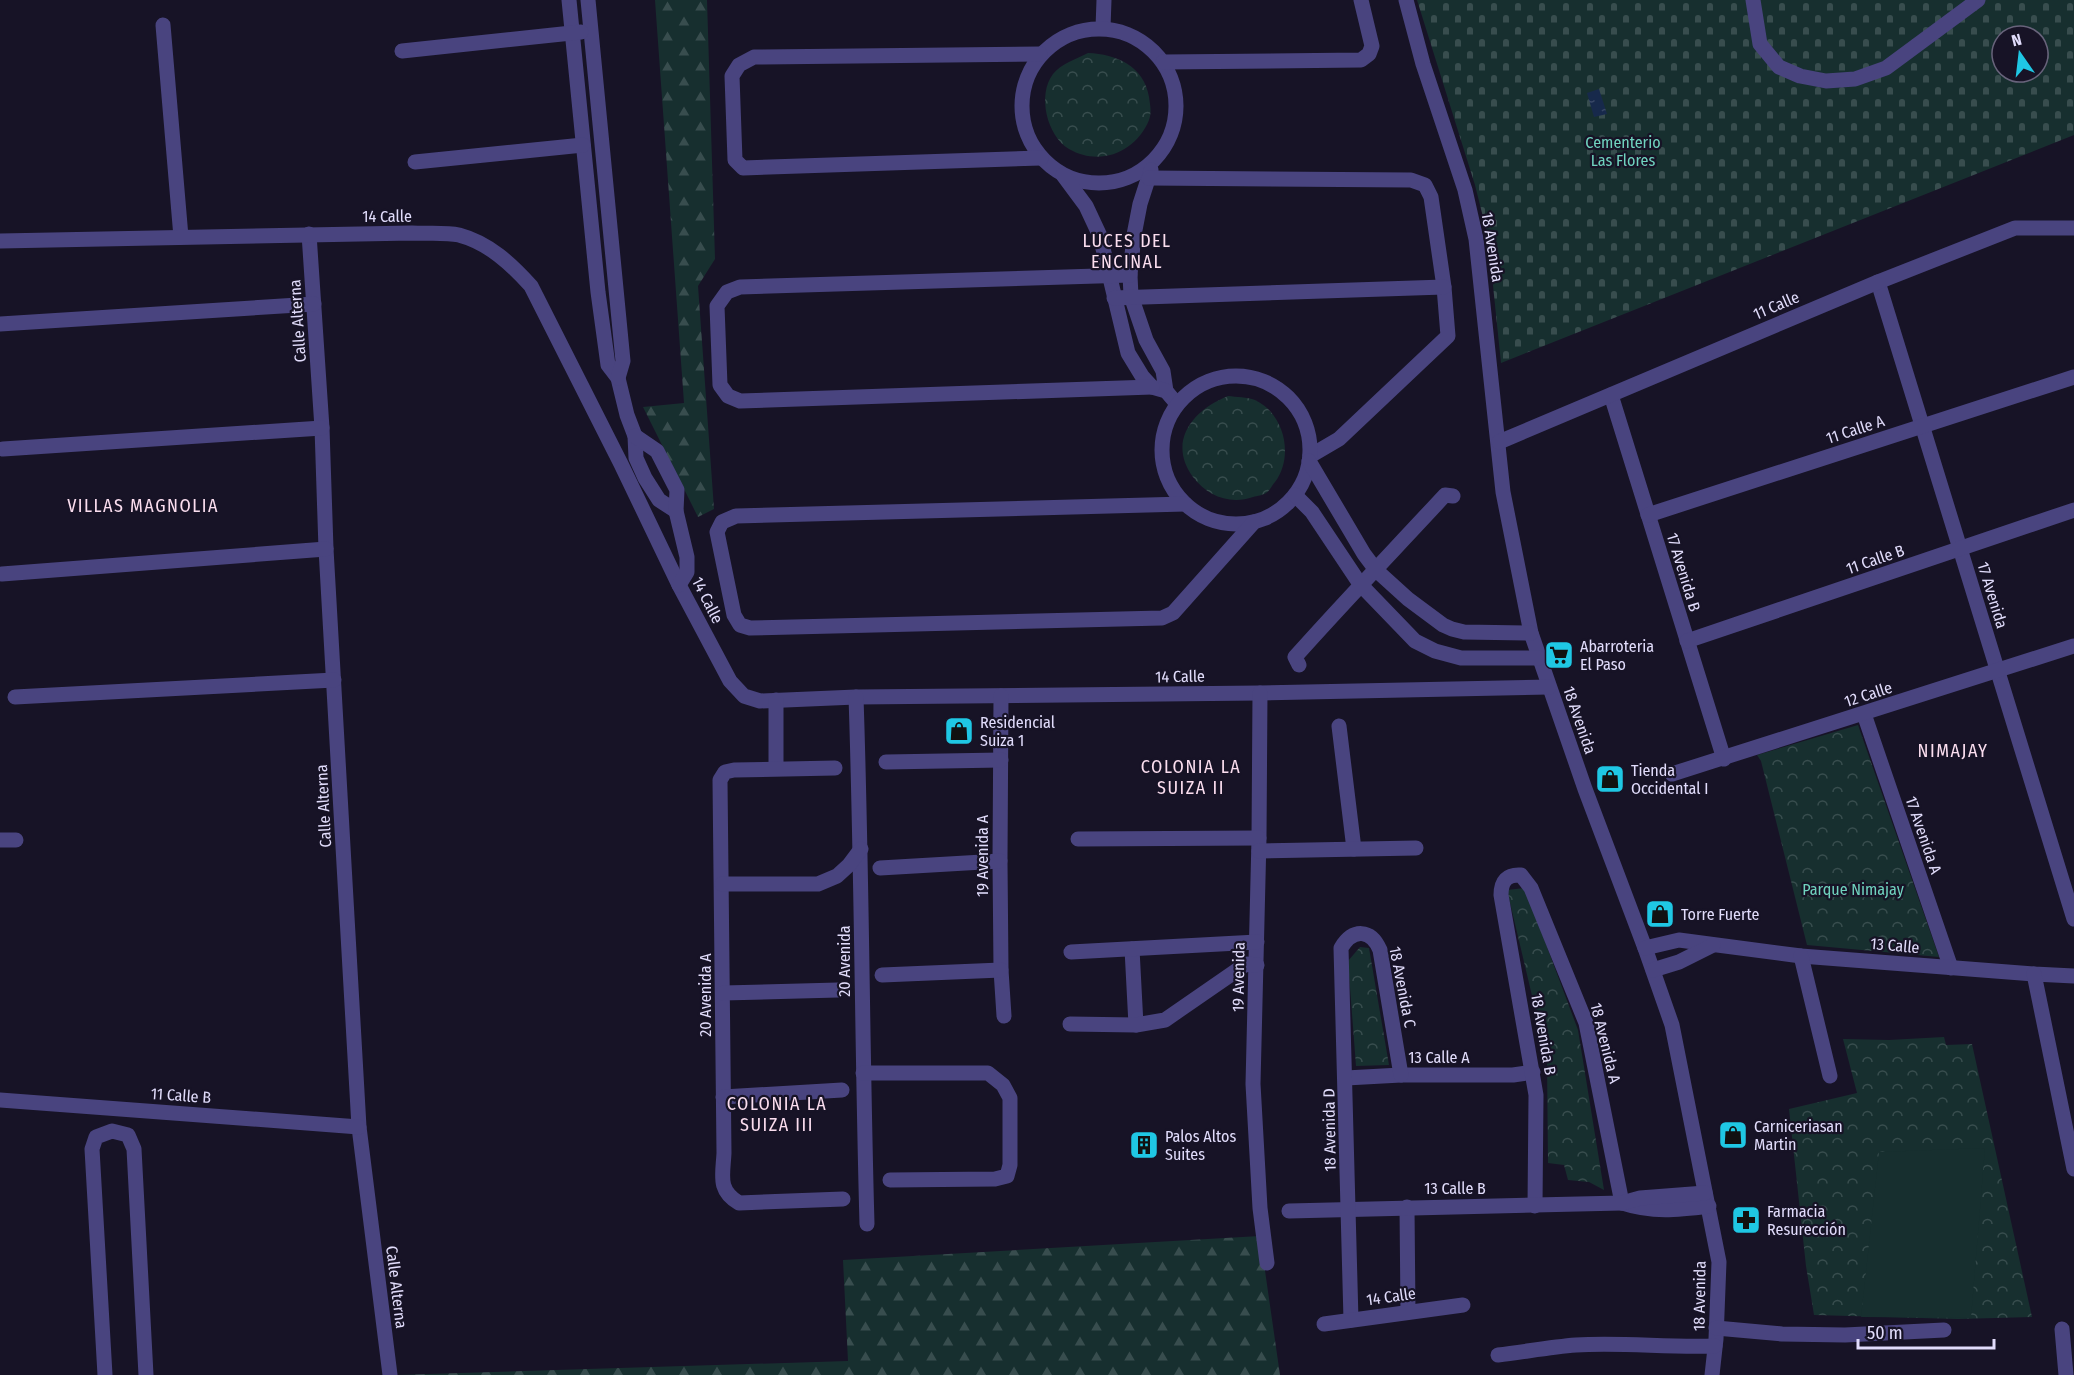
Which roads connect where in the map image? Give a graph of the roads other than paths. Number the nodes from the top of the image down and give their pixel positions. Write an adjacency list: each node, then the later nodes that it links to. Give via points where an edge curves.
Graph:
1 (569, 0): 11 (street)
2 (588, 0): 10 (street)
3 (1104, 0): 9 (street)
4 (1361, 0): 14 (street, via 1372,46 1361,60)
5 (1406, 0): 43 (street, 18 Avenida, via 1465,190 1476,239)
6 (1753, 0): 7 (street, via 1760,44 1774,62 1800,76 1826,81 1854,79 1886,68)
7 (1978, 0)
8 (163, 25): 23 (street)
9 (1103, 28): 13 (street, via 1080,30 1058,39); 14 (street, via 1126,33 1147,44)
10 (592, 31): 11 (street); 29 (street)
11 (573, 32): 12 (street); 15 (street)
12 (402, 51)
13 (1040, 54): 16 (street, via 1025,78 1020,106 1026,134); 16 (street, via 754,57 739,65 732,76 735,160 743,168)
14 (1163, 62): 18 (street, via 1173,81 1177,102 1167,144)
15 (583, 145): 17 (street); 30 (street)
16 (1041, 158): 19 (street)
17 (415, 162)
18 (1153, 162): 19 (street, via 1133,176 1110,183 1086,183); 20 (street)
19 (1063, 176): 26 (street, via 1086,206 1100,236)
20 (1149, 178): 25 (street, via 1140,204); 28 (street, via 1411,180 1425,185 1431,197)
21 (2074, 228): 27 (street, 11 Calle, via 2015,228)
22 (309, 234): 23 (street, 14 Calle); 33 (street, Calle Alterna); 58 (street, 14 Calle, via 458,235 483,244 512,266 531,286)
23 (181, 237): 24 (street, 14 Calle)
24 (0, 241)
25 (1130, 275): 26 (street); 31 (street)
26 (1109, 276): 32 (street); 37 (street, via 740,287 727,292 717,306 720,385 740,401)
27 (1878, 282): 38 (street, 11 Calle); 40 (street, 17 Avenida)
28 (1444, 287): 31 (street); 45 (street, via 1448,336 1339,439)
29 (616, 291): 30 (street); 36 (street, via 623,361)
30 (598, 292): 36 (street, via 608,365)
31 (1131, 296): 32 (street); 37 (street, via 1146,339 1163,371)
32 (1114, 298): 37 (street, via 1128,353 1142,376)
33 (314, 304): 34 (street); 41 (street, Calle Alterna)
34 (0, 324)
35 (2074, 377): 40 (street, 11 Calle A)
36 (618, 378): 42 (street)
37 (1159, 389): 39 (street)
38 (1611, 395): 43 (street, 11 Calle); 51 (street, 17 Avenida B)
39 (1177, 404): 45 (street, via 1195,388 1217,378 1240,376 1263,381 1284,393 1299,411 1308,432); 48 (street, via 1162,437 1161,456 1169,482)
40 (1923, 426): 51 (street, 11 Calle A); 54 (street, 17 Avenida)
41 (322, 428): 44 (street); 53 (street, Calle Alterna)
42 (635, 436): 50 (street, via 636,458 645,478 659,500); 50 (street, via 657,451 668,468 676,490)
43 (1499, 442): 60 (street, 18 Avenida, via 1507,513)
44 (3, 449)
45 (1310, 458): 46 (street); 55 (street)
46 (1295, 495): 52 (street, via 1275,513); 57 (street, via 1312,512)
47 (1453, 496): 55 (street, via 1445,495)
48 (1185, 504): 52 (street, via 1205,518 1229,524); 52 (street, via 736,516 722,522 717,532 734,615 740,625 750,628 1162,618 1173,613)
49 (2074, 510): 54 (street, 11 Calle B)
50 (676, 512): 58 (street, via 687,557 687,572)
51 (1648, 515): 61 (street, 17 Avenida B)
52 (1254, 522)
53 (326, 549): 56 (street); 67 (street, Calle Alterna)
54 (1960, 549): 61 (street, 11 Calle B); 66 (street, 17 Avenida)
55 (1376, 570): 57 (street); 59 (street, via 1443,625)
56 (2, 574)
57 (1360, 584): 63 (street, via 1415,641); 65 (street, via 1295,657)
58 (680, 585): 73 (street, 14 Calle, via 730,681 744,696)
59 (1464, 632): 60 (street); 63 (street)
60 (1531, 633): 64 (street, 18 Avenida)
61 (1687, 641): 76 (street, 17 Avenida B)
62 (2074, 646): 66 (street, 12 Calle)
63 (1461, 658): 64 (street)
64 (1539, 658): 68 (street, 18 Avenida)
65 (1299, 664)
66 (1998, 670): 74 (street, 12 Calle); 93 (street, 17 Avenida)
67 (334, 680): 71 (street); 121 (street, Calle Alterna)
68 (1549, 687): 69 (street, 14 Calle); 97 (street, 18 Avenida)
69 (1260, 693): 70 (street, 14 Calle); 85 (street, 19 Avenida)
70 (1000, 696): 72 (street, 14 Calle); 77 (street, 19 Avenida A)
71 (15, 697)
72 (856, 697): 73 (street, 14 Calle); 87 (street, 20 Avenida)
73 (776, 700): 79 (street)
74 (1864, 714): 76 (street, 12 Calle); 102 (street, 17 Avenida A)
75 (1339, 726): 88 (street)
76 (1724, 759): 81 (street, 12 Calle)
77 (1001, 760): 78 (street); 89 (street, 19 Avenida A)
78 (886, 762)
79 (776, 768): 80 (street); 92 (street, 20 Avenida A, via 734,770 725,772 720,780)
80 (835, 768)
81 (1672, 774)
82 (1078, 839): 85 (street)
83 (0, 840): 84 (street)
84 (16, 840)
85 (1259, 844): 88 (street); 95 (street, 19 Avenida)
86 (1416, 848): 88 (street)
87 (861, 849): 92 (street, via 837,876 818,884); 114 (street, 20 Avenida)
88 (1354, 849)
89 (1000, 861): 90 (street); 103 (street, 19 Avenida A)
90 (880, 868)
91 (1512, 875): 113 (street, 18 Avenida B, via 1501,886 1501,895); 127 (street, 18 Avenida A, via 1521,875 1531,888 1586,1023)
92 (722, 884): 109 (street, 20 Avenida A)
93 (2074, 919)
94 (1346, 939): 115 (street, 18 Avenida C, via 1354,934 1368,934 1376,940); 117 (street, 18 Avenida D, via 1341,948)
95 (1257, 942): 98 (street); 101 (street, 19 Avenida)
96 (1713, 945): 97 (street, 13 Calle, via 1679,940); 100 (street, 13 Calle); 104 (street)
97 (1645, 948): 104 (street, 18 Avenida)
98 (1132, 949): 99 (street); 112 (street)
99 (1071, 952)
100 (1801, 956): 102 (street, 13 Calle); 116 (street)
101 (1257, 965): 112 (street, via 1246,964 1165,1020); 133 (street, 19 Avenida, via 1253,1084)
102 (1951, 968): 105 (street, 13 Calle)
103 (1001, 969): 106 (street); 110 (street, 19 Avenida A)
104 (1653, 970): 126 (street, 18 Avenida, via 1672,1025)
105 (2034, 974): 107 (street, 13 Calle); 122 (street)
106 (882, 975)
107 (2074, 976)
108 (838, 990): 109 (street)
109 (723, 993): 119 (street, 20 Avenida A)
110 (1004, 1016)
111 (1070, 1024): 112 (street)
112 (1136, 1025)
113 (1533, 1072): 115 (street, 13 Calle A); 128 (street, 18 Avenida B)
114 (863, 1073): 124 (street, via 988,1073 1003,1085 1010,1098 1007,1176); 132 (street, 20 Avenida)
115 (1401, 1075): 117 (street, 13 Calle A)
116 (1830, 1076)
117 (1346, 1078): 130 (street, 18 Avenida D)
118 (842, 1090): 119 (street)
119 (723, 1097): 125 (street, 20 Avenida A, via 722,1185 729,1197 739,1203)
120 (0, 1100): 121 (street, 11 Calle B)
121 (359, 1127): 145 (street, Calle Alterna)
122 (2070, 1132): 123 (street)
123 (2074, 1169)
124 (890, 1180)
125 (843, 1199)
126 (1707, 1199): 127 (street, 13 Calle B, via 1675,1210 1641,1210); 138 (street, 18 Avenida, via 1719,1262)
127 (1622, 1203): 128 (street, 13 Calle B)
128 (1535, 1206): 129 (street, 13 Calle B)
129 (1407, 1207): 130 (street, 13 Calle B); 135 (street)
130 (1349, 1208): 131 (street, 13 Calle B); 136 (street, 18 Avenida D)
131 (1289, 1211)
132 (867, 1224)
133 (1267, 1263)
134 (1463, 1305): 135 (street, 14 Calle)
135 (1408, 1312): 136 (street, 14 Calle)
136 (1352, 1320): 137 (street, 14 Calle)
137 (1324, 1324)
138 (1716, 1328): 139 (street, via 1824,1335); 141 (street, 18 Avenida)
139 (1944, 1329)
140 (2062, 1329): 147 (street)
141 (1715, 1346): 142 (street, via 1577,1345); 146 (street, 18 Avenida)
142 (1498, 1355)
143 (105, 1375): 144 (street, via 92,1149 96,1137 112,1131 128,1135 134,1149)
144 (146, 1375)
145 (390, 1375)
146 (1712, 1375)
147 (2066, 1375)

